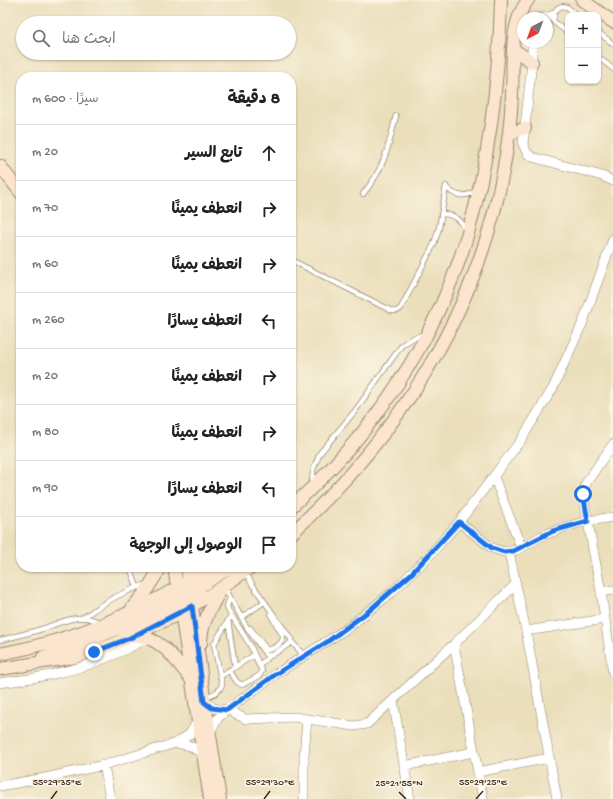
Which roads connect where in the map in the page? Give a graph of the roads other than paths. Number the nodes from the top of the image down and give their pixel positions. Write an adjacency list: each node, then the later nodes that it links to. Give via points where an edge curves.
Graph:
1 (495, 0): 11 (street)
2 (501, 0): 11 (street)
3 (508, 0): 11 (street)
4 (582, 0): 12 (street)
5 (594, 0): 9 (street)
6 (527, 1): 17 (street, via 518,20)
7 (573, 12): 8 (lane, via 562,6)
8 (553, 15)
9 (613, 17)
10 (553, 19): 13 (lane)
11 (501, 22): 27 (street, via 492,124)
12 (613, 22)
13 (565, 31)
14 (601, 34): 15 (lane)
15 (613, 44)
16 (532, 48): 19 (street)
17 (513, 49): 19 (street); 23 (street)
18 (601, 59): 20 (lane)
19 (532, 62): 22 (street)
20 (613, 69)
21 (396, 116): 28 (lane, via 382,165)
22 (525, 128): 23 (street); 25 (street, via 524,148 529,155)
23 (509, 134): 42 (street, via 499,191 485,244 470,286 443,344 410,397 374,446)
24 (0, 166): 26 (street)
25 (613, 181)
26 (16, 187)
27 (480, 187): 29 (lane, via 469,195 460,195 446,186); 30 (street)
28 (364, 194)
29 (441, 214): 30 (lane, via 450,214 458,219 464,224); 32 (lane, via 434,244 401,308 397,311 392,311)
30 (468, 234): 33 (street, via 453,276)
31 (613, 239): 35 (street, via 586,314 559,375 532,423)
32 (296, 263)
33 (426, 334): 36 (street, via 376,414); 36 (lane, via 402,345 355,411 320,453 313,470)
34 (613, 444): 40 (street, via 584,489)
35 (494, 477): 41 (street); 43 (street)
36 (312, 488): 37 (street); 38 (street)
37 (296, 502)
38 (296, 509)
39 (613, 517): 40 (street)
40 (588, 521): 43 (street, via 553,531); 59 (street)
41 (459, 522): 44 (street, via 492,548); 82 (street, via 430,555 386,597 349,627)
42 (296, 529)
43 (521, 547): 44 (street)
44 (508, 552): 55 (street)
45 (132, 572): 57 (lane)
46 (158, 572): 54 (street)
47 (176, 572): 60 (street)
48 (188, 572): 53 (street)
49 (203, 572): 53 (street)
50 (222, 572): 60 (street)
51 (244, 572): 56 (street)
52 (249, 572): 62 (lane, via 252,584)
53 (189, 581): 60 (street)
54 (153, 582): 57 (lane); 65 (street)
55 (516, 584): 73 (street); 78 (street)
56 (224, 586): 60 (street); 61 (lane); 85 (street, via 205,622)
57 (137, 587): 67 (lane)
58 (613, 590): 59 (street)
59 (601, 592): 70 (street)
60 (185, 597): 64 (street); 65 (street); 85 (street); 87 (street, via 136,622)
61 (230, 597): 66 (lane, via 227,606); 68 (lane)
62 (264, 602): 63 (lane); 68 (lane)
63 (272, 611): 72 (lane, via 272,617 284,637 282,642 271,649 265,649 253,631); 77 (lane)
64 (181, 613): 74 (street); 93 (street)
65 (123, 615): 71 (street)
66 (231, 616): 69 (lane); 83 (lane)
67 (84, 617): 71 (lane); 76 (lane, via 71,618)
68 (241, 618): 72 (lane)
69 (228, 620): 88 (lane); 92 (lane, via 214,644)
70 (605, 620): 73 (street); 84 (street)
71 (103, 624): 79 (street, via 53,641)
72 (246, 626): 80 (lane)
73 (526, 631): 104 (street)
74 (130, 638): 75 (street); 87 (street, via 75,657)
75 (147, 638): 93 (street, via 162,646); 94 (street, via 77,669)
76 (0, 640)
77 (292, 642): 81 (lane); 82 (lane)
78 (454, 644): 96 (street); 102 (street)
79 (0, 654)
80 (264, 654): 81 (lane); 83 (lane)
81 (270, 656): 86 (lane)
82 (304, 656): 97 (street)
83 (255, 657): 86 (lane); 88 (lane)
84 (612, 660): 91 (street)
85 (199, 662): 95 (street)
86 (259, 665): 90 (lane, via 261,673 242,685)
87 (22, 666): 89 (street)
88 (235, 667): 90 (lane)
89 (0, 669)
90 (229, 670): 92 (lane)
91 (613, 673)
92 (221, 676): 95 (lane, via 222,684 218,691)
93 (191, 679): 99 (street)
94 (0, 683)
95 (204, 699): 97 (street, via 212,708); 100 (street)
96 (393, 700): 98 (street, via 371,721 363,725 349,726); 106 (street)
97 (228, 710): 98 (street, via 246,718); 100 (street, via 218,718)
98 (307, 718): 112 (street)
99 (198, 720): 101 (street, via 190,734); 103 (street)
100 (209, 734): 111 (street)
101 (176, 743): 103 (street, via 191,746); 105 (street)
102 (474, 752): 106 (street); 107 (street)
103 (203, 755): 110 (street)
104 (549, 758): 107 (street); 115 (street)
105 (104, 765): 108 (street); 109 (street)
106 (404, 766): 113 (street)
107 (478, 772): 114 (street)
108 (0, 786)
109 (110, 799)
110 (210, 799)
111 (220, 799)
112 (304, 799)
113 (407, 799)
114 (483, 799)
115 (557, 799)

